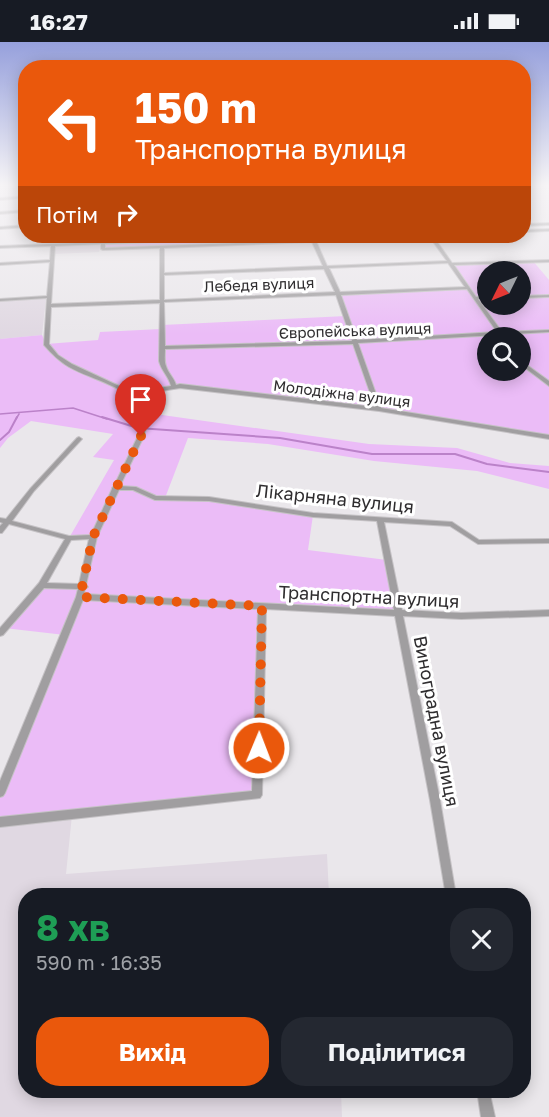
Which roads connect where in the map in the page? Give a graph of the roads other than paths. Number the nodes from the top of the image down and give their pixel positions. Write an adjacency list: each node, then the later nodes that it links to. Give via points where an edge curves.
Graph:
1 (37, 243): 10 (street)
2 (50, 243): 8 (street)
3 (60, 243): 8 (street)
4 (104, 243): 9 (street, via 103,249)
5 (238, 243): 9 (street)
6 (314, 243): 15 (street)
7 (436, 243): 13 (street)
8 (53, 244): 11 (street)
9 (162, 246): 16 (street)
10 (0, 247)
11 (52, 261): 14 (street); 20 (street)
12 (549, 261): 13 (street)
13 (451, 263): 15 (street); 17 (street)
14 (0, 264)
15 (326, 267): 16 (street); 18 (street)
16 (162, 274): 24 (street)
17 (468, 288): 18 (street, Лебедя вулиця); 22 (street)
18 (338, 293): 24 (street, Лебедя вулиця); 30 (street)
19 (549, 296): 21 (street)
20 (49, 297): 23 (street); 25 (street)
21 (531, 297)
22 (475, 298): 26 (street)
23 (0, 300)
24 (162, 300): 25 (street, Лебедя вулиця); 31 (street)
25 (49, 306): 35 (street, via 46,344 51,352 71,367)
26 (496, 327)
27 (549, 331): 28 (street, Європейська вулиця)
28 (531, 332)
29 (477, 337): 30 (street, Європейська вулиця)
30 (356, 342): 31 (street, Європейська вулиця); 36 (street)
31 (162, 348): 34 (street, via 163,370)
32 (531, 368): 33 (street)
33 (548, 380)
34 (174, 386): 35 (street, Молодіжна вулиця); 36 (street, Молодіжна вулиця)
35 (132, 394): 39 (street, via 145,405 146,424)
36 (379, 409): 37 (street, Молодіжна вулиця)
37 (549, 437)
38 (79, 439): 41 (street)
39 (115, 488): 40 (street, Лікарняна вулиця, via 134,488 155,498 209,499 313,515); 43 (street)
40 (380, 519): 45 (street, Лікарняна вулиця, via 452,524 478,542); 50 (street, Виноградна вулиця)
41 (4, 521): 42 (street); 44 (street)
42 (0, 531)
43 (93, 537): 44 (street); 47 (street)
44 (69, 538): 46 (street)
45 (549, 541)
46 (42, 585): 47 (street); 52 (street)
47 (84, 586): 48 (street)
48 (80, 597): 49 (street, Транспортна вулиця); 53 (street)
49 (262, 606): 50 (street, Транспортна вулиця); 54 (street, via 257,795)
50 (397, 612): 51 (street, Транспортна вулиця, via 461,616); 55 (street, Виноградна вулиця)
51 (549, 613)
52 (0, 633)
53 (1, 786)
54 (0, 822)
55 (450, 888)
56 (484, 1098): 57 (street)
57 (488, 1117)

